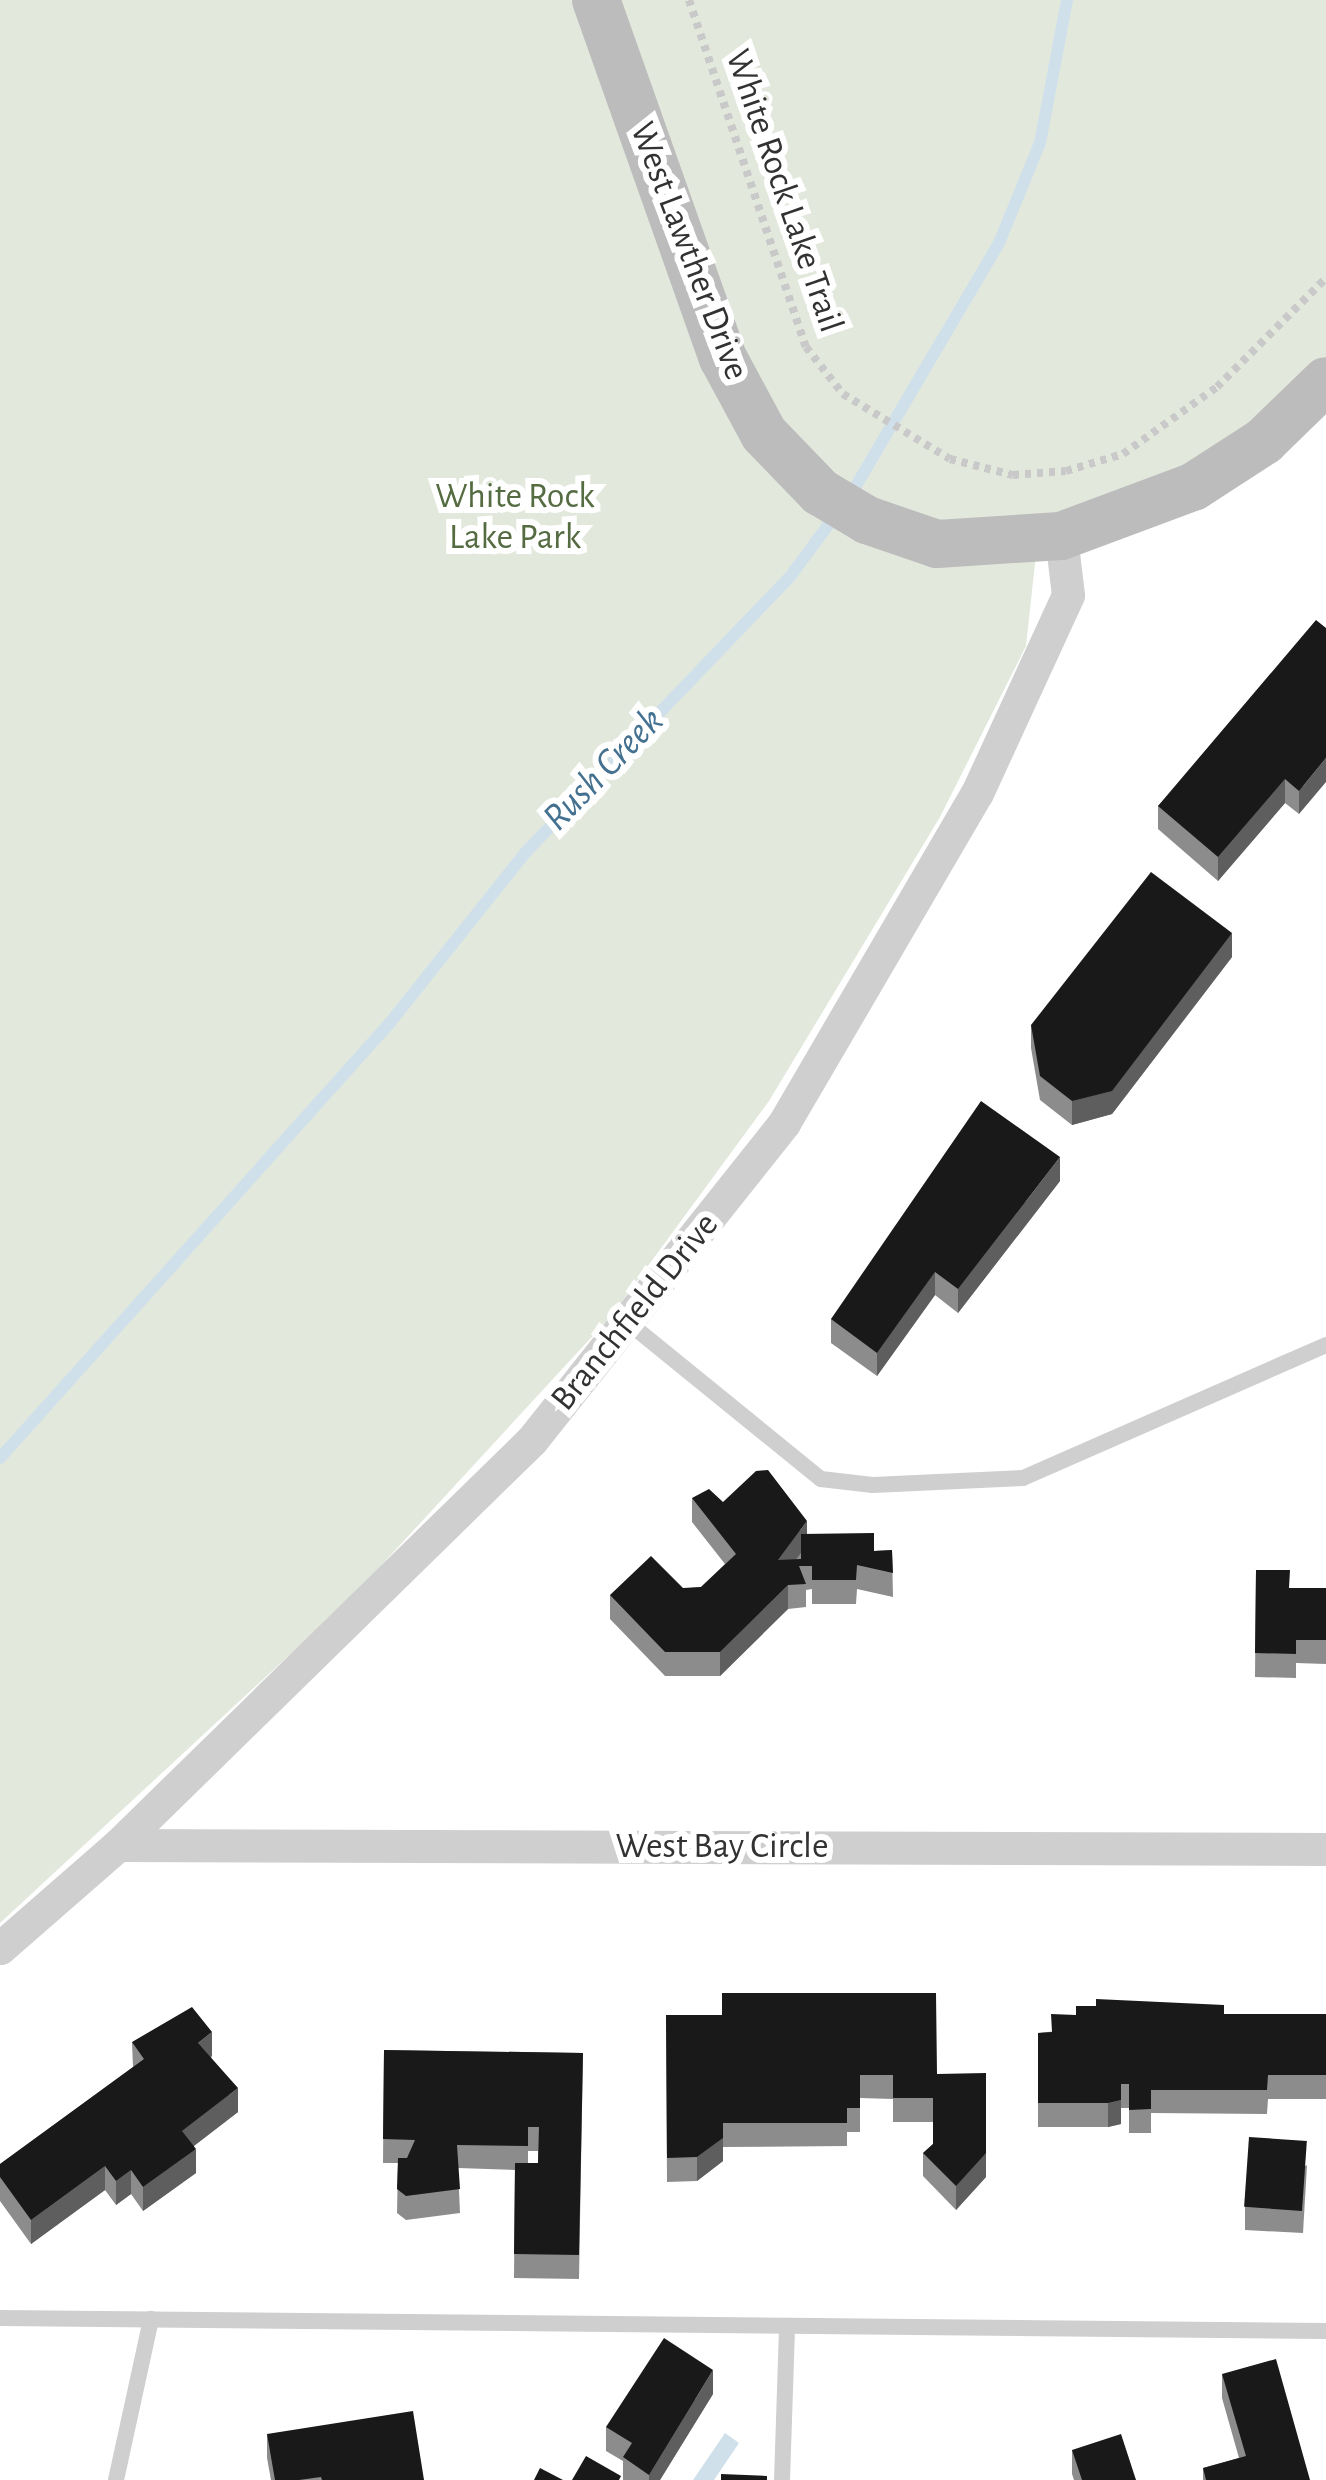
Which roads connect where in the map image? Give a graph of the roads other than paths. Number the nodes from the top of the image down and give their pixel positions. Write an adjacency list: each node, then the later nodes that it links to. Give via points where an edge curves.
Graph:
1 (596, 0): 3 (street, West Lawther Drive, via 723,358 764,434 820,492 867,520 938,544)
2 (1326, 381): 3 (street, West Lawther Drive, via 1264,441 1193,487)
3 (1061, 536): 4 (street, Branchfield Drive, via 1068,595 977,793 784,1123)
4 (630, 1324): 5 (lane, via 821,1479 872,1485 1023,1478); 6 (street, Branchfield Drive, via 532,1441 396,1581)
5 (1326, 1346)
6 (118, 1846): 7 (street, West Bay Circle); 8 (street, Branchfield Drive)
7 (1326, 1850)
8 (0, 1948)
9 (0, 2318): 10 (lane)
10 (151, 2319): 11 (lane); 13 (lane)
11 (787, 2326): 12 (lane); 14 (lane)
12 (1326, 2331)
13 (116, 2480)
14 (782, 2480)

